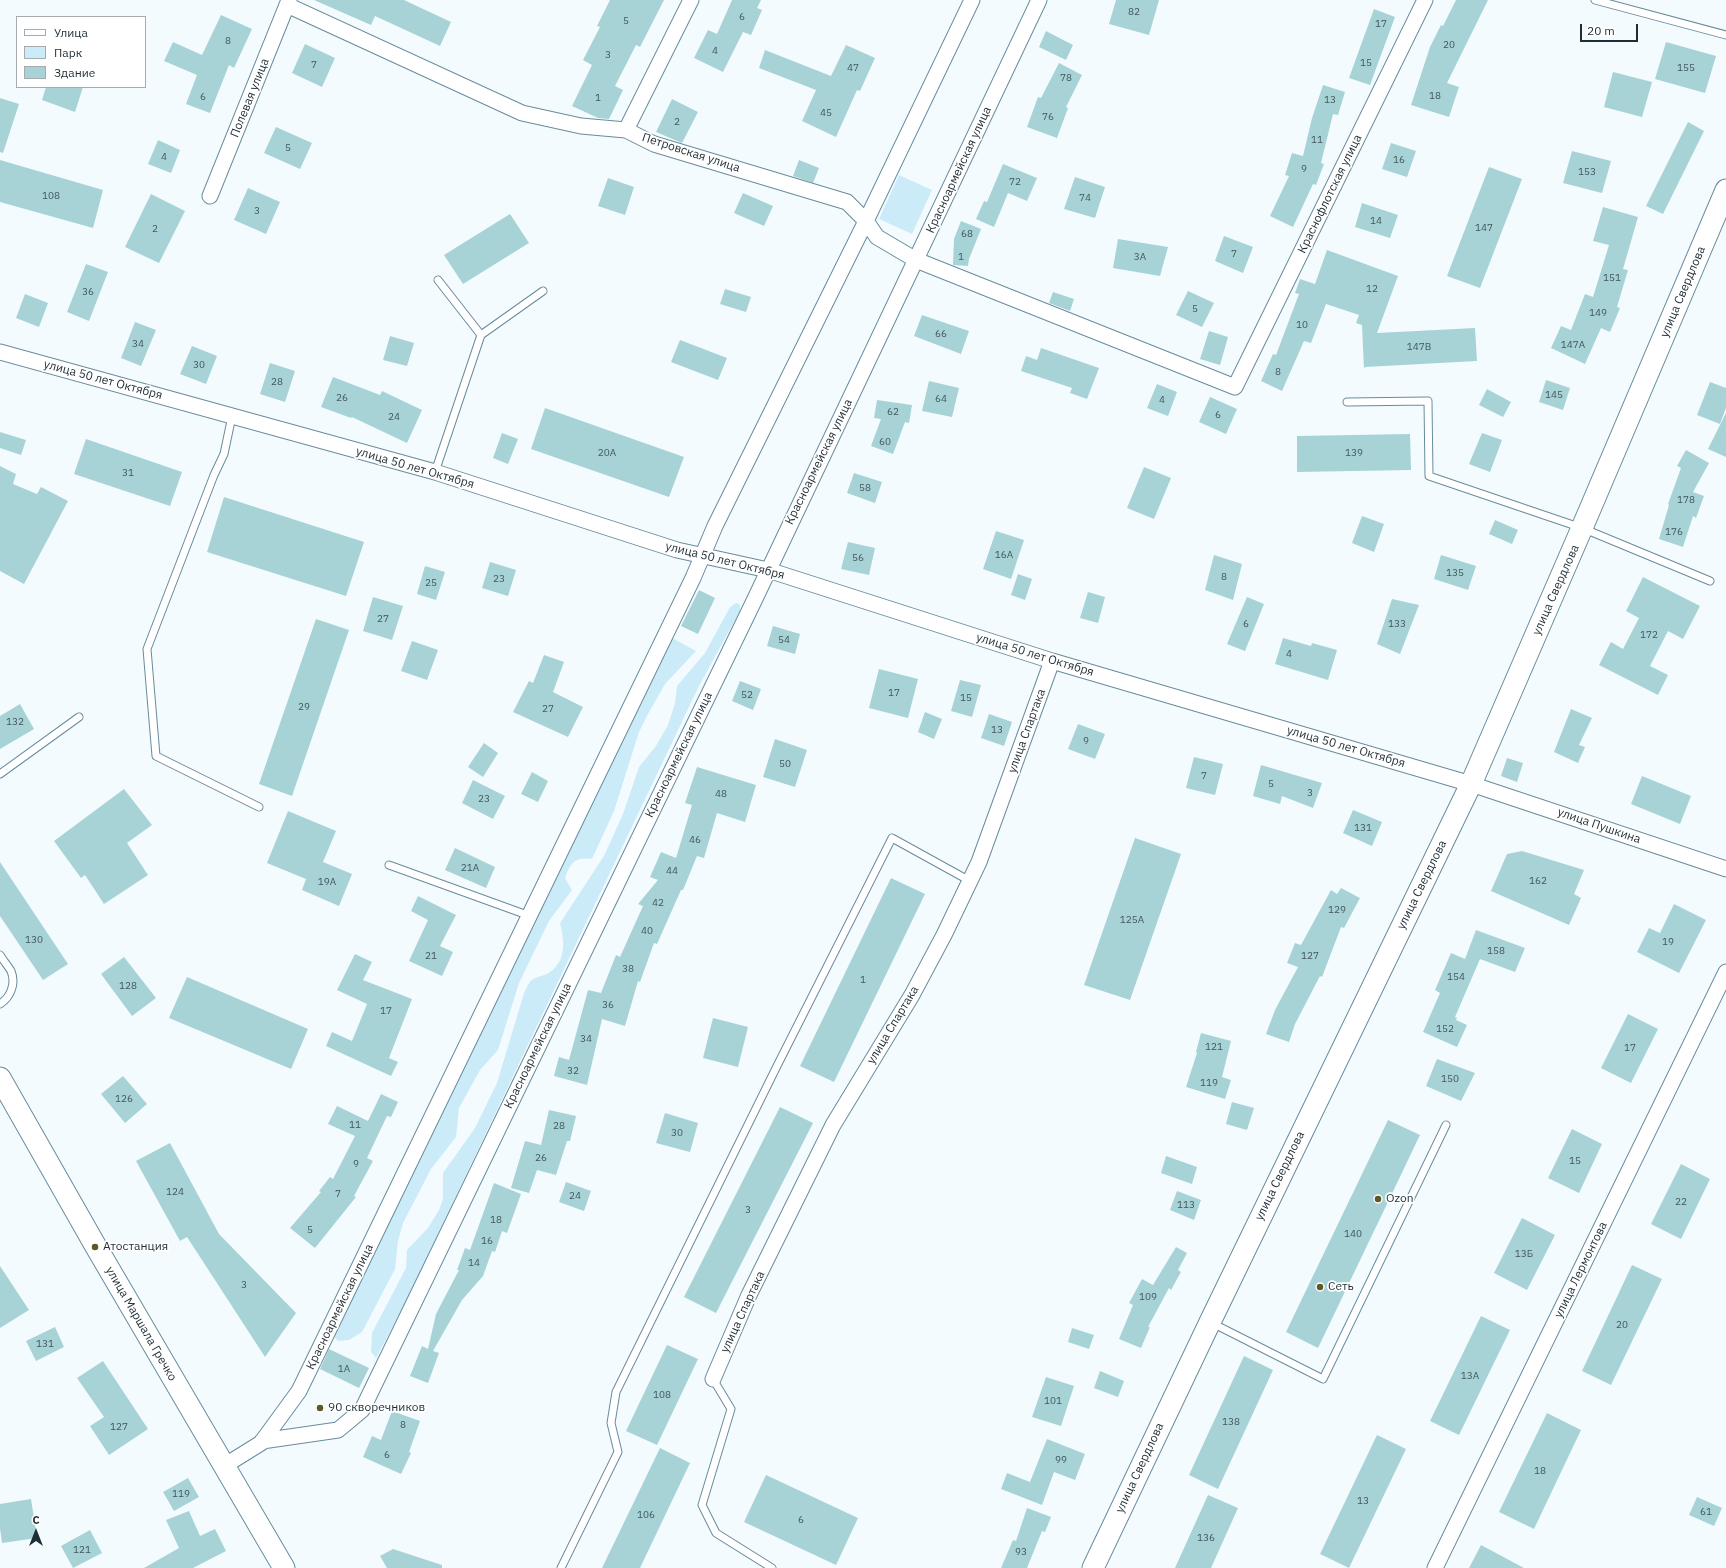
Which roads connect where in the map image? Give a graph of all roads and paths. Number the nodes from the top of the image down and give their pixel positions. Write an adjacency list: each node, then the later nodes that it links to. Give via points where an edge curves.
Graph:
1 (691, 0): 8 (street, Петровская улица)
2 (972, 0): 11 (street, Красноармейская улица)
3 (1039, 0): 12 (street, Красноармейская улица)
4 (1425, 0): 17 (street, Краснофлотская улица)
5 (1595, 0): 7 (lane)
6 (288, 2): 8 (street, via 522,113 581,126); 10 (street, Полевая улица)
7 (1726, 35)
8 (626, 130): 11 (street, Петровская улица, via 654,144 847,202)
9 (1726, 190): 21 (main road, улица Свердлова)
10 (210, 196)
11 (866, 221): 12 (street, Петровская улица, via 877,237); 22 (street, Красноармейская улица, via 715,526)
12 (916, 260): 17 (street, Петровская улица); 23 (street, Красноармейская улица)
13 (438, 280): 15 (lane)
14 (542, 291): 15 (lane)
15 (481, 336): 20 (lane)
16 (0, 352): 19 (street, улица 50 лет Октября)
17 (1235, 387)
18 (1347, 402): 21 (lane, via 1428,401 1429,476)
19 (232, 416): 20 (street, улица 50 лет Октября); 29 (lane, via 224,454 147,649 156,756)
20 (435, 472): 22 (street, улица 50 лет Октября, via 678,550)
21 (1582, 528): 24 (lane); 28 (main road, улица Свердлова)
22 (704, 555): 23 (street, улица 50 лет Октября); 33 (street, Красноармейская улица)
23 (768, 570): 25 (street, улица 50 лет Октября); 41 (street, Красноармейская улица, via 362,1410 338,1430)
24 (1710, 580)
25 (1052, 661): 28 (street, улица 50 лет Октября); 32 (street, улица Спартака)
26 (79, 717): 27 (lane)
27 (0, 774)
28 (1471, 784): 31 (street, улица Пушкина); 39 (main road, улица Свердлова)
29 (259, 807)
30 (389, 865): 33 (lane)
31 (1726, 869)
32 (970, 881): 40 (street, улица Спартака, via 912,995 833,1124 749,1295); 44 (lane, via 892,838 616,1392 611,1423 618,1452)
33 (530, 916): 41 (street, Красноармейская улица, via 320,1350 299,1390)
34 (0, 955): 36 (lane, via 11,972 12,990)
35 (1726, 972): 47 (street, улица Лермонтова)
36 (0, 1004)
37 (0, 1078): 42 (main road, улица Маршала Гречко)
38 (1446, 1125): 39 (lane, via 1323,1379)
39 (1210, 1322): 46 (main road, улица Свердлова)
40 (713, 1379): 45 (lane, via 731,1409 702,1505 716,1533)
41 (262, 1442): 42 (street, Красноармейская улица)
42 (224, 1466): 43 (main road, улица Маршала Гречко)
43 (284, 1568)
44 (561, 1568)
45 (772, 1568)
46 (1093, 1568)
47 (1435, 1568)

